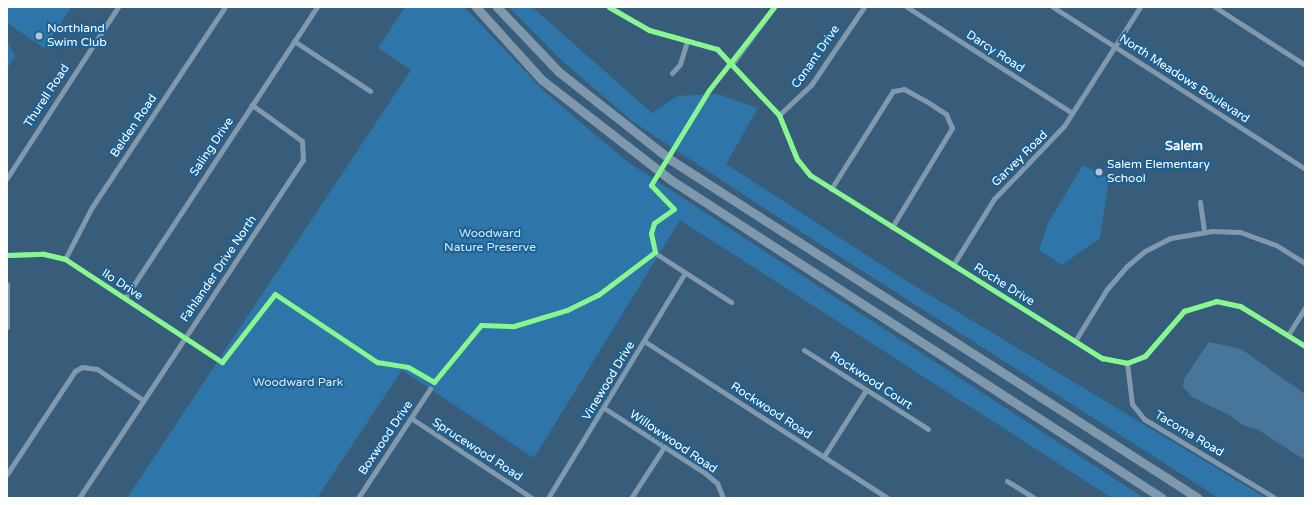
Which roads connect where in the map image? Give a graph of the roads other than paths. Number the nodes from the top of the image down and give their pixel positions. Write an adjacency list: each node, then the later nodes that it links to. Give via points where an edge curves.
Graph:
1 (118, 7): 24 (street, Thurell Road)
2 (226, 7): 31 (street, Belden Road, via 92,207)
3 (317, 7): 13 (street, Saling Drive)
4 (476, 7): 66 (highway, via 542,80 671,180)
5 (497, 7): 67 (highway, via 559,72 671,160)
6 (609, 7): 14 (street, Roche Drive, via 639,26)
7 (773, 7): 16 (street)
8 (864, 7): 22 (street, Conant Drive, via 811,86)
9 (907, 7): 21 (street, Darcy Road)
10 (1053, 7): 15 (street, North Meadows Boulevard)
11 (1140, 7): 15 (street, Garvey Road)
12 (1215, 7): 17 (street)
13 (294, 41): 19 (street); 20 (street, Saling Drive)
14 (687, 41): 16 (street, Roche Drive, via 717,49); 18 (street, via 680,64)
15 (1115, 47): 21 (street, Garvey Road); 23 (street, North Meadows Boulevard)
16 (732, 64): 22 (street, Roche Drive)
17 (1305, 65)
18 (672, 73)
19 (370, 91)
20 (252, 105): 36 (street, Saling Drive); 41 (street, Fahlander Drive North, via 298,136 305,154)
21 (1072, 114): 33 (street, Garvey Road, via 1050,144 994,199)
22 (780, 115): 25 (street, Roche Drive, via 800,164)
23 (1305, 169)
24 (7, 178)
25 (832, 189): 27 (street, Roche Drive); 27 (street, via 890,95 898,89 926,101 946,114 951,123 950,133)
26 (1200, 202): 28 (street)
27 (892, 227): 33 (street, Roche Drive)
28 (1204, 231): 32 (street, via 1240,232 1258,237); 43 (street, via 1171,238 1145,252 1127,266 1107,289)
29 (7, 255): 31 (street, Ilo Drive, via 44,254)
30 (658, 255): 34 (street)
31 (65, 260): 36 (street, Ilo Drive)
32 (1305, 263)
33 (953, 265): 43 (street, Roche Drive)
34 (685, 273): 37 (street); 42 (street, Vinewood Drive)
35 (7, 284): 39 (street)
36 (125, 298): 41 (street, Ilo Drive)
37 (731, 302)
38 (1305, 308): 40 (street)
39 (7, 327)
40 (1288, 334): 44 (street); 47 (street, via 1240,306 1205,302 1175,319 1145,356)
41 (185, 338): 46 (street, Ilo Drive); 50 (street, Fahlander Drive North)
42 (644, 341): 51 (street, Vinewood Drive); 55 (street, Rockwood Road)
43 (1075, 341): 47 (street, Roche Drive, via 1102,358)
44 (1305, 346)
45 (804, 350): 49 (street, Rockwood Court)
46 (217, 359)
47 (1127, 363): 68 (street, Tacoma Road, via 1129,393 1140,415)
48 (430, 389): 52 (street, Boxwood Drive)
49 (866, 390): 53 (street, Rockwood Court); 55 (street)
50 (143, 400): 56 (street, via 97,369 82,367 75,371); 58 (street, Fahlander Drive North)
51 (604, 408): 54 (street, Willowwood Road); 61 (street, Vinewood Drive)
52 (411, 418): 59 (street, Boxwood Drive); 60 (street, Sprucewood Road)
53 (928, 429)
54 (664, 447): 62 (street); 63 (street, Willowwood Road, via 717,483)
55 (824, 456): 64 (street, Rockwood Road)
56 (7, 474)
57 (1007, 481): 65 (street)
58 (79, 498)
59 (358, 498)
60 (532, 498)
61 (548, 498)
62 (631, 498)
63 (723, 498)
64 (888, 498)
65 (1034, 498)
66 (1162, 498)
67 (1198, 498)
68 (1275, 498)

